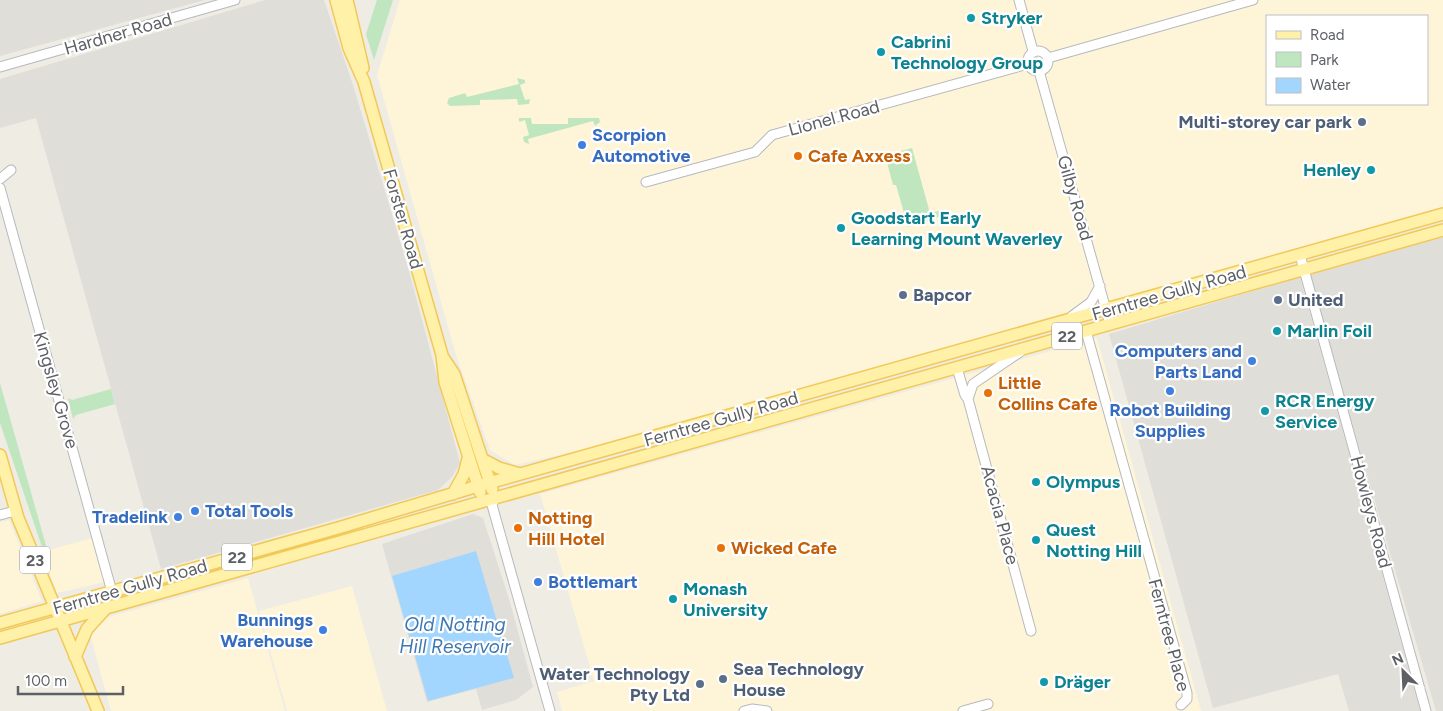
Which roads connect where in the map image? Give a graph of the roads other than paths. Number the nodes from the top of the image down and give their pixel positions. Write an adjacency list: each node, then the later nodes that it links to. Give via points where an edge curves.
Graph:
1 (233, 0): 6 (street, Hardner Road)
2 (336, 0): 12 (main road, Forster Road, via 349,48)
3 (347, 0): 12 (main road, Forster Road)
4 (1019, 0): 7 (street)
5 (1253, 0): 8 (street)
6 (221, 2): 10 (street, Hardner Road)
7 (1034, 52): 8 (street, via 1041,51); 9 (street, via 1028,57)
8 (1048, 58): 11 (street, via 1046,68)
9 (1028, 64): 11 (street, via 1032,70); 15 (street, Lionel Road, via 772,135 756,152)
10 (0, 65)
11 (1039, 71): 21 (street, Gilby Road)
12 (364, 82): 27 (main road, Forster Road)
13 (12, 170): 14 (street)
14 (0, 179)
15 (646, 182)
16 (0, 188): 46 (street, Kingsley Grove)
17 (1443, 214): 19 (main road, Ferntree Gully Road / 22)
18 (1443, 230): 20 (main road, Ferntree Gully Road / 22)
19 (1300, 255): 20 (street, Howleys Road); 22 (main road, Ferntree Gully Road / 22)
20 (1304, 269): 23 (main road, Ferntree Gully Road / 22); 61 (street, Howleys Road)
21 (1100, 286): 22 (street, Gilby Road); 24 (street, via 1091,302 1078,313)
22 (1107, 310): 23 (street, Gilby Road); 24 (main road, Ferntree Gully Road / 22)
23 (1110, 324): 25 (main road, Ferntree Gully Road / 22)
24 (1051, 326): 30 (main road, Ferntree Gully Road / 22)
25 (1086, 331): 26 (main road, Ferntree Gully Road / 22); 55 (street, Ferntree Place, via 1187,693)
26 (1027, 348): 28 (main road, Ferntree Gully Road / 22); 29 (street, via 973,384)
27 (442, 355): 33 (main road, Forster Road, via 445,382); 34 (main road, Forster Road, via 454,374)
28 (956, 368): 29 (street, Acacia Place); 31 (main road, Ferntree Gully Road / 22)
29 (968, 398): 51 (street, Acacia Place)
30 (737, 414): 31 (main road); 35 (main road, Ferntree Gully Road / 22)
31 (742, 428): 39 (main road, Ferntree Gully Road / 22)
32 (0, 455): 40 (main road, 23)
33 (468, 458): 37 (main road, Forster Road); 38 (main road)
34 (482, 459): 35 (main road); 36 (main road, Forster Road)
35 (523, 474): 36 (main road, Ferntree Gully Road / 22)
36 (491, 482): 37 (main road, Ferntree Gully Road / 22); 39 (main road, Forster Road)
37 (478, 486): 38 (main road, Ferntree Gully Road / 22); 39 (main road, Forster Road)
38 (453, 494): 42 (main road, Ferntree Gully Road / 22)
39 (490, 501): 43 (main road, Ferntree Gully Road / 22); 57 (street)
40 (16, 511): 41 (street); 47 (main road, 23)
41 (0, 515)
42 (361, 521): 43 (main road); 44 (main road, Ferntree Gully Road / 22)
43 (365, 534): 45 (main road, Ferntree Gully Road / 22)
44 (178, 573): 45 (main road); 46 (main road, Ferntree Gully Road / 22)
45 (182, 586): 48 (main road, Ferntree Gully Road / 22)
46 (112, 592): 47 (main road, Ferntree Gully Road / 22)
47 (54, 608): 49 (main road, 23); 50 (main road, Ferntree Gully Road / 22)
48 (106, 608): 49 (main road, Ferntree Gully Road / 22); 53 (main road, via 87,629)
49 (60, 621): 52 (main road, Ferntree Gully Road / 22); 53 (main road, 23)
50 (0, 623)
51 (1031, 631)
52 (0, 638)
53 (76, 657): 56 (main road, 23)
54 (988, 704): 60 (street)
55 (1181, 705)
56 (98, 711)
57 (550, 711)
58 (744, 711): 59 (street)
59 (767, 711)
60 (962, 711)
61 (1426, 711)

